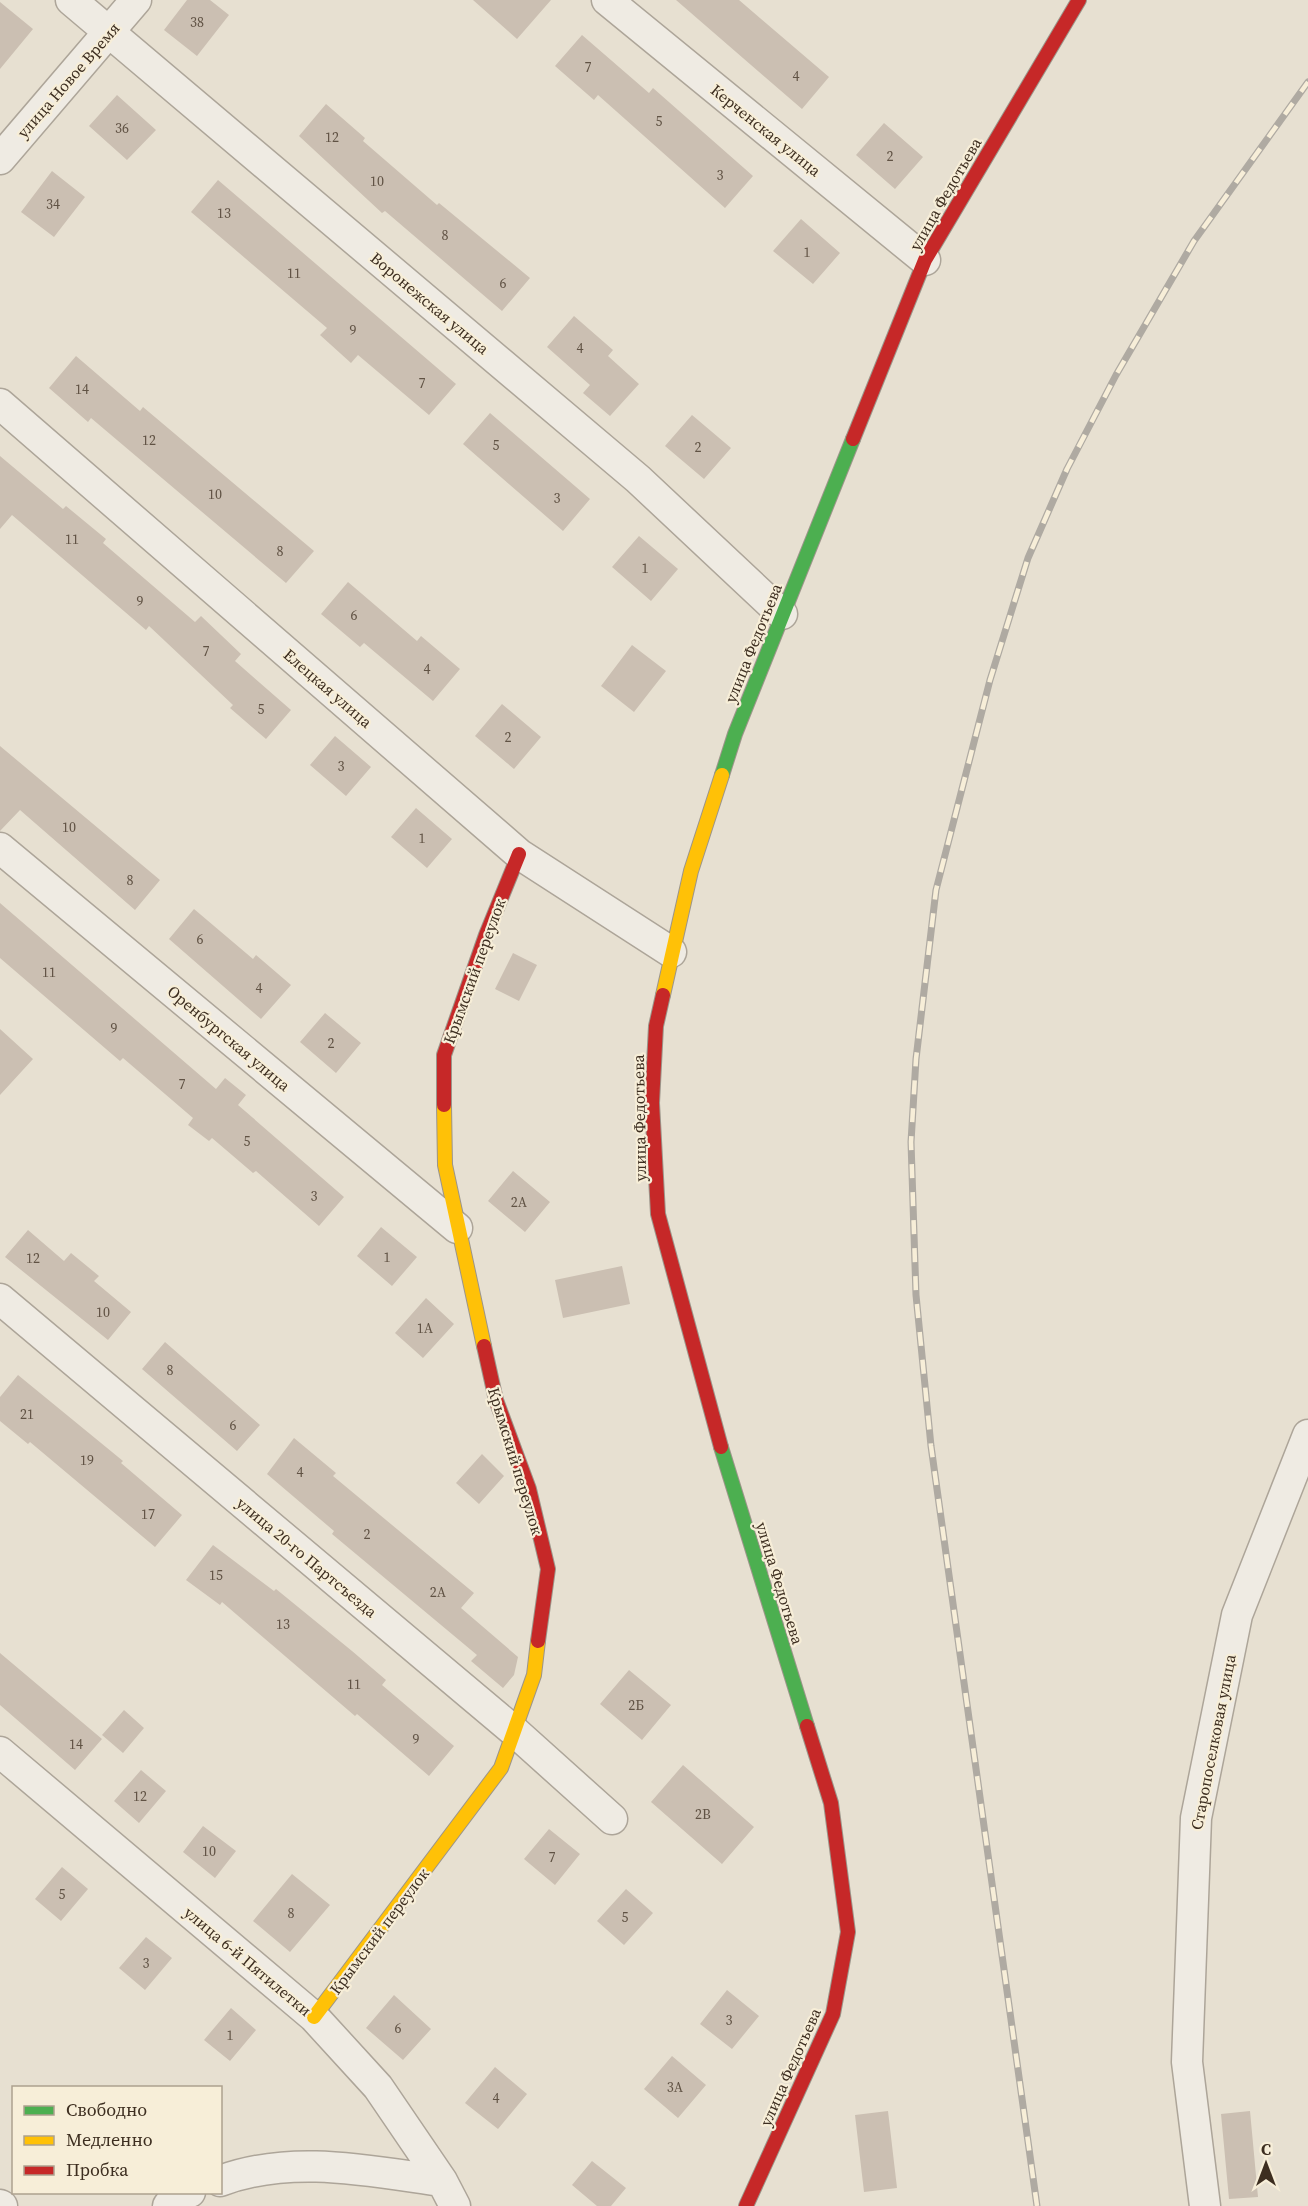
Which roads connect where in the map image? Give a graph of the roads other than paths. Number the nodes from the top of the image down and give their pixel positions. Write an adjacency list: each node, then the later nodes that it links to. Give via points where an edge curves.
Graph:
1 (71, 0): 5 (street, Воронежская улица)
2 (136, 0): 5 (street, улица Новое Время)
3 (607, 0): 7 (street, Керченская улица)
4 (1079, 0): 7 (main road, улица Федотьева)
5 (109, 32): 6 (street, улица Новое Время); 9 (street, Воронежская улица, via 638,479)
6 (0, 159)
7 (925, 260): 9 (main road, улица Федотьева)
8 (0, 404): 11 (street, Елецкая улица)
9 (782, 614): 12 (main road, улица Федотьева, via 735,734 691,871)
10 (0, 848): 13 (street, Оренбургская улица)
11 (519, 854): 12 (street, Елецкая улица); 13 (main road, Крымский переулок, via 444,1055 445,1165)
12 (671, 952): 24 (main road, улица Федотьева, via 656,1026 652,1103 658,1214 713,1422 831,1803 848,1932 833,2014)
13 (458, 1228): 16 (main road, Крымский переулок, via 496,1400 528,1489 548,1569 534,1675)
14 (0, 1299): 16 (street, улица 20-го Партсъезда)
15 (1308, 1435): 25 (street, Старопоселковая улица, via 1237,1615 1196,1818 1187,2062)
16 (514, 1731): 18 (street, улица 20-го Партсъезда); 19 (main road, Крымский переулок, via 501,1768)
17 (0, 1752): 19 (street, улица 6-й Пятилетки)
18 (612, 1819)
19 (314, 2017): 22 (street, улица 6-й Пятилетки, via 378,2087)
20 (222, 2180): 22 (street, via 245,2172 334,2166)
21 (187, 2194): 23 (street, via 174,2198)
22 (449, 2194)
23 (168, 2206)
24 (746, 2206)
25 (1205, 2206)

